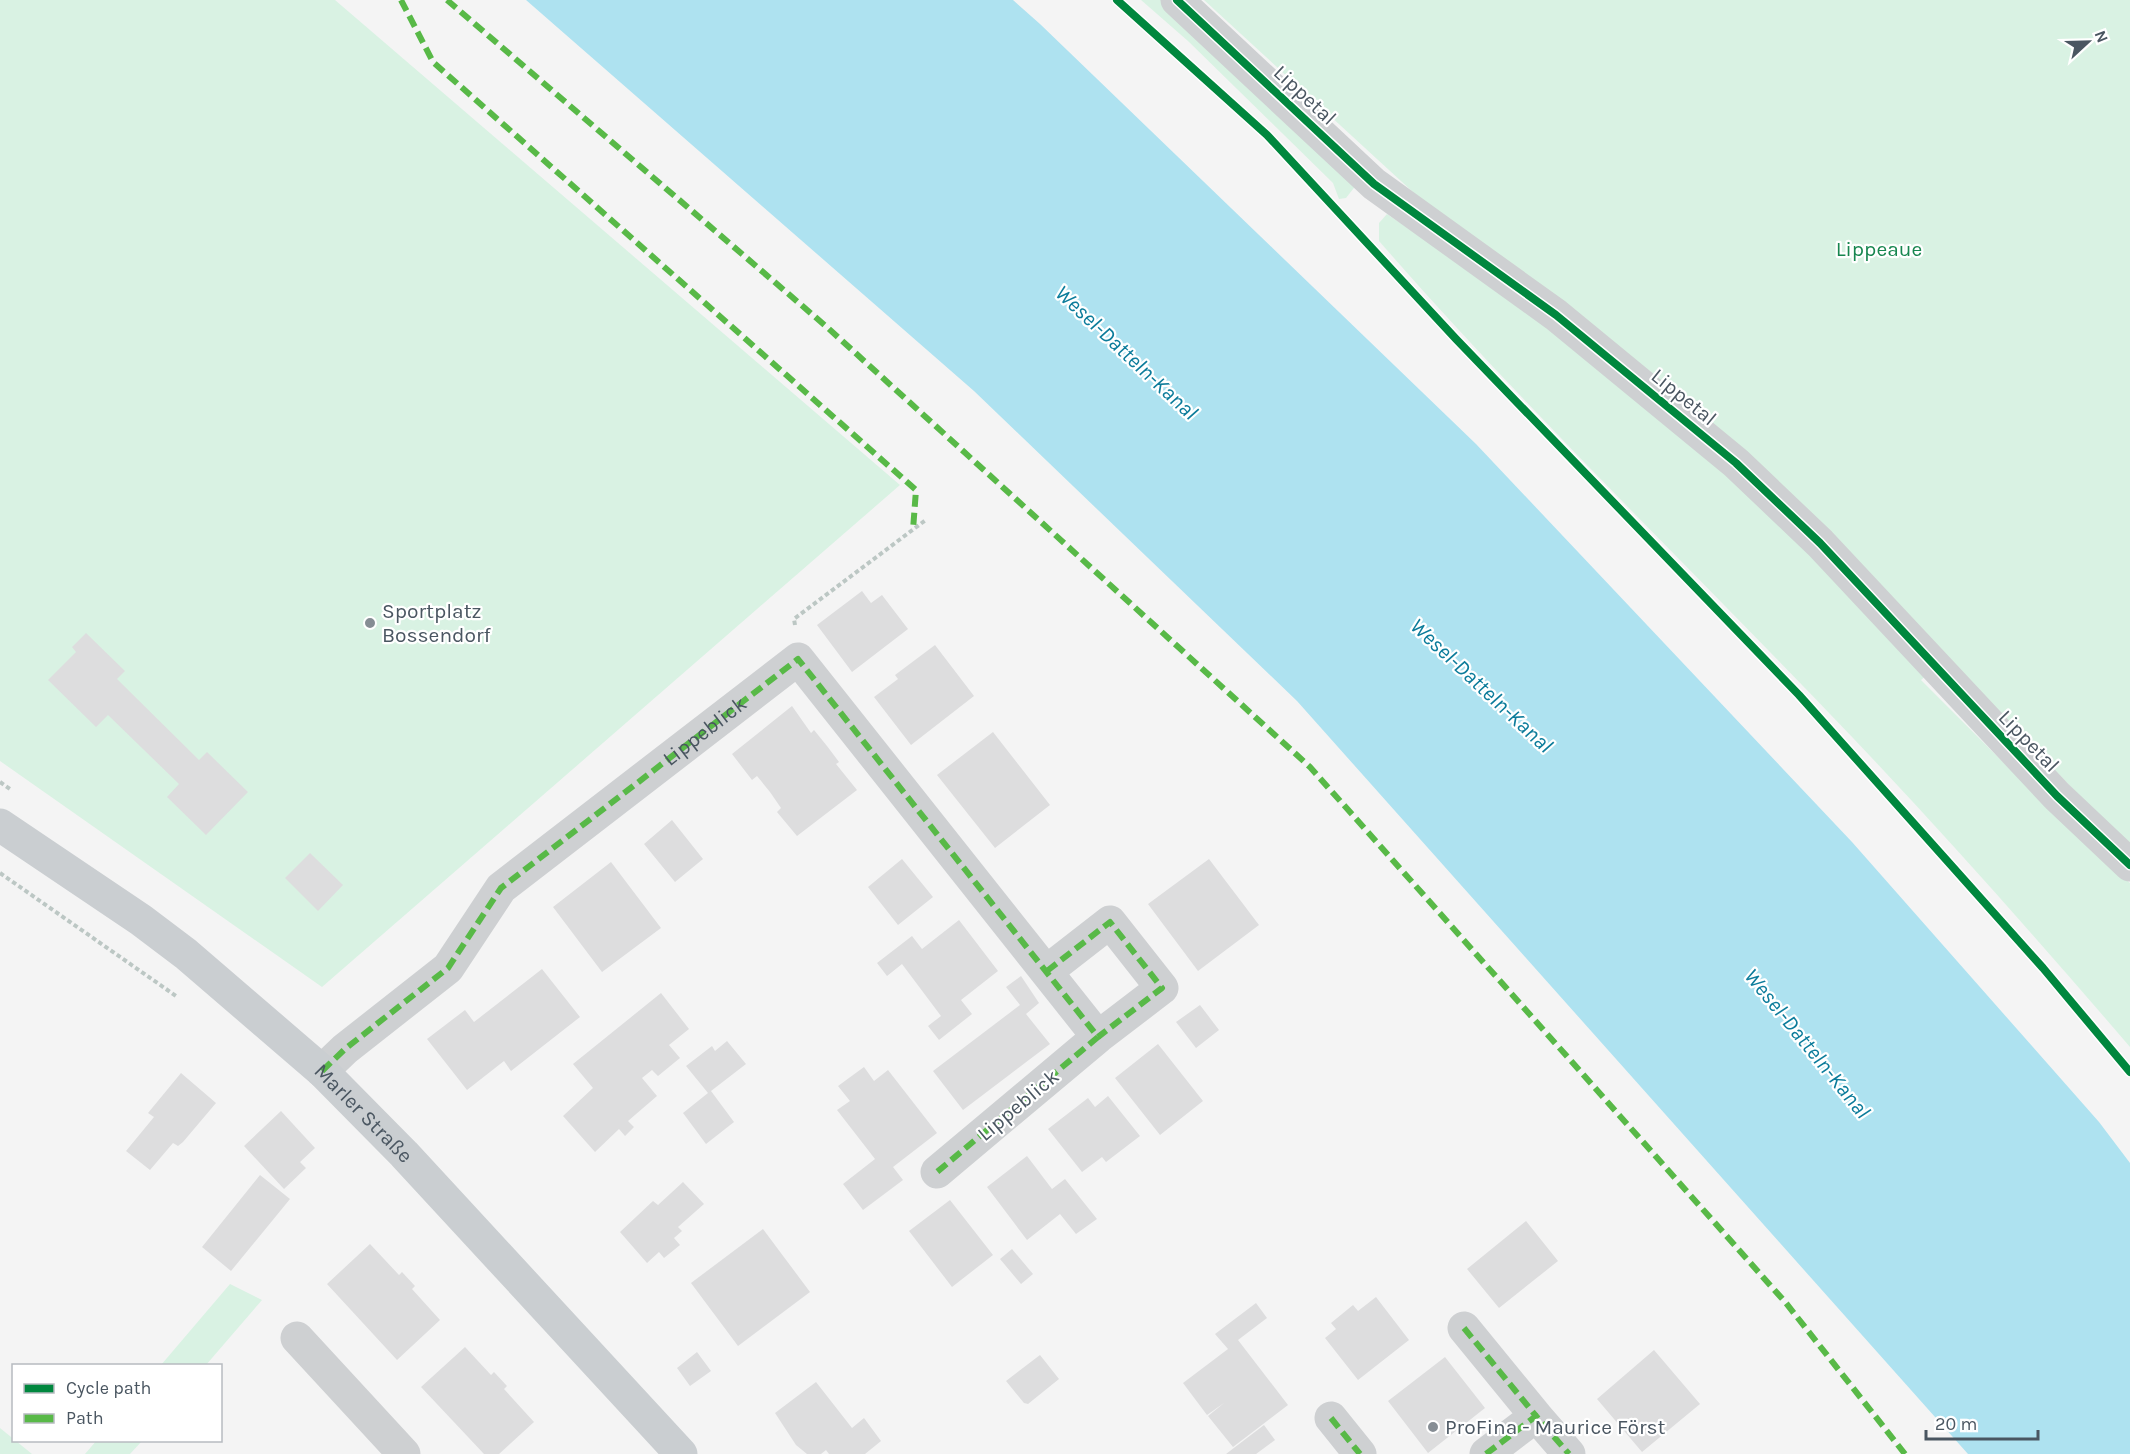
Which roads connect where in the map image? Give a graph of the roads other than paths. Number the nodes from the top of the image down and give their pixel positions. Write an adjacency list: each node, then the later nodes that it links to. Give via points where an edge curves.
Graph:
1 (1176, 0): 3 (street, Lippetal, via 1374,184 1556,315 1736,463 1820,543 2049,787)
2 (0, 825): 6 (main road, Marler Straße, via 186,954)
3 (2130, 865)
4 (1047, 971): 5 (street); 5 (street, Lippeblick, via 1110,921 1143,963 1162,988); 6 (street, Lippeblick, via 798,659 501,888 448,968)
5 (1098, 1037): 7 (street, Lippeblick)
6 (322, 1071): 13 (main road, Marler Straße, via 404,1154)
7 (938, 1172)
8 (1464, 1328): 10 (street)
9 (297, 1338): 12 (street)
10 (1536, 1416): 15 (street); 16 (street)
11 (1331, 1418): 14 (street)
12 (404, 1454)
13 (681, 1454)
14 (1360, 1454)
15 (1486, 1454)
16 (1569, 1454)

